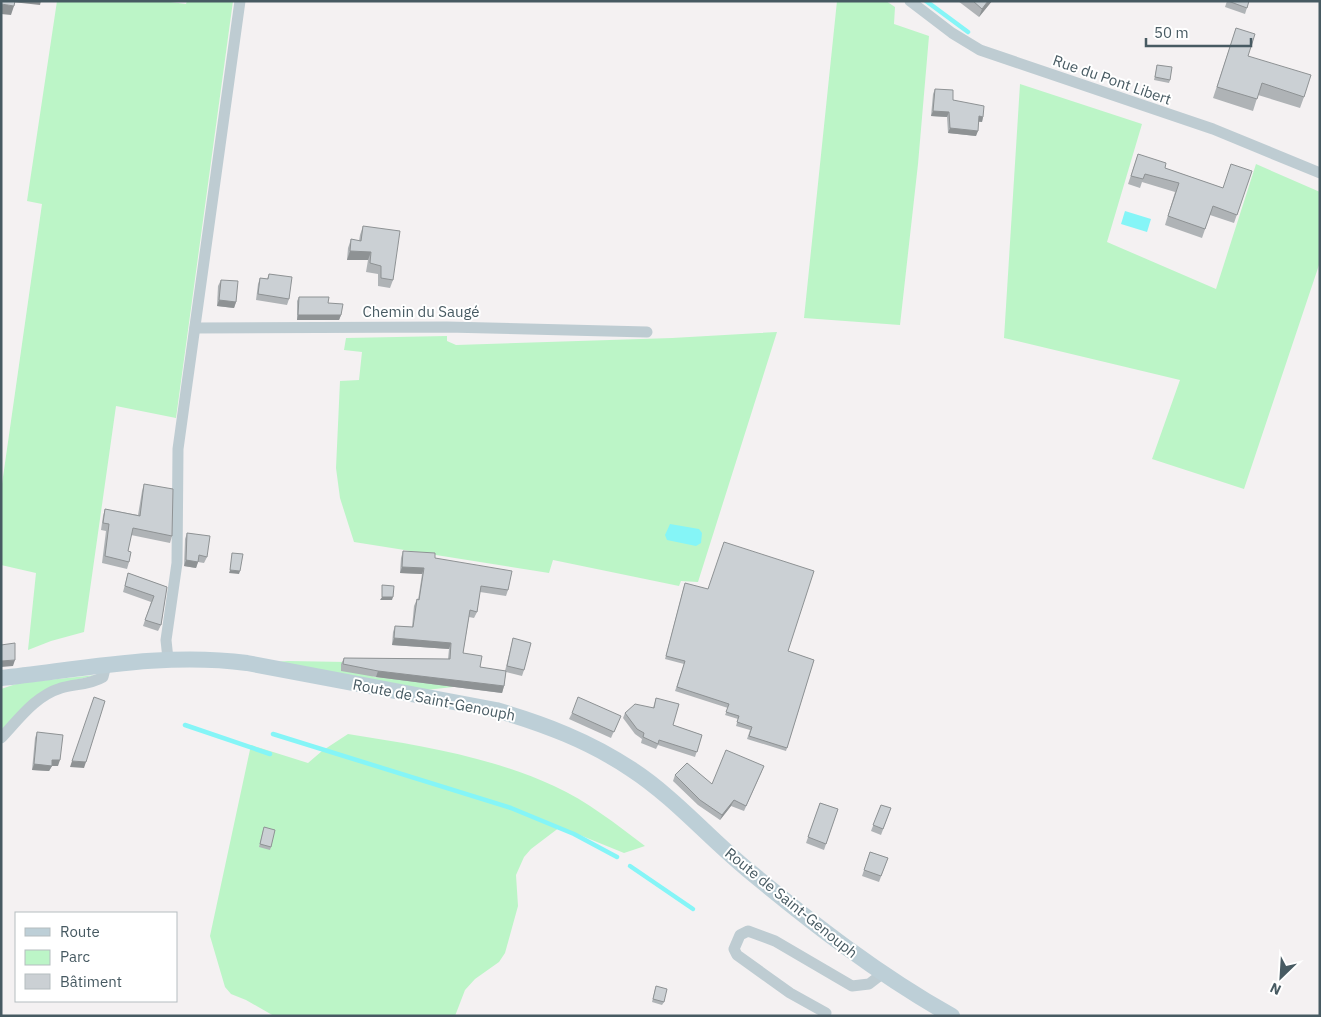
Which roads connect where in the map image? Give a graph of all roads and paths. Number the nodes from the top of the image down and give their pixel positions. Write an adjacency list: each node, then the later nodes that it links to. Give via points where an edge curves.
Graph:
1 (240, 1): 4 (street)
2 (910, 1): 3 (street, Rue du Pont Libert, via 980,50 1213,130)
3 (1316, 172)
4 (195, 328): 5 (street, Chemin du Saugé, via 447,327); 6 (street, via 178,449 177,563 166,640)
5 (647, 332)
6 (168, 659): 7 (street, Route de Saint-Genouph); 10 (street, Route de Saint-Genouph, via 209,658 247,663 496,710 563,731 606,753 648,782 749,871)
7 (106, 665): 8 (street, Route de Saint-Genouph); 9 (street, via 102,677 96,682 62,688 41,697)
8 (1, 678)
9 (1, 738)
10 (882, 974): 11 (street, via 870,984 852,986 775,941 752,932 740,935 734,949 737,955 790,993); 12 (street, Route de Saint-Genouph)
11 (826, 1013)
12 (952, 1016)

